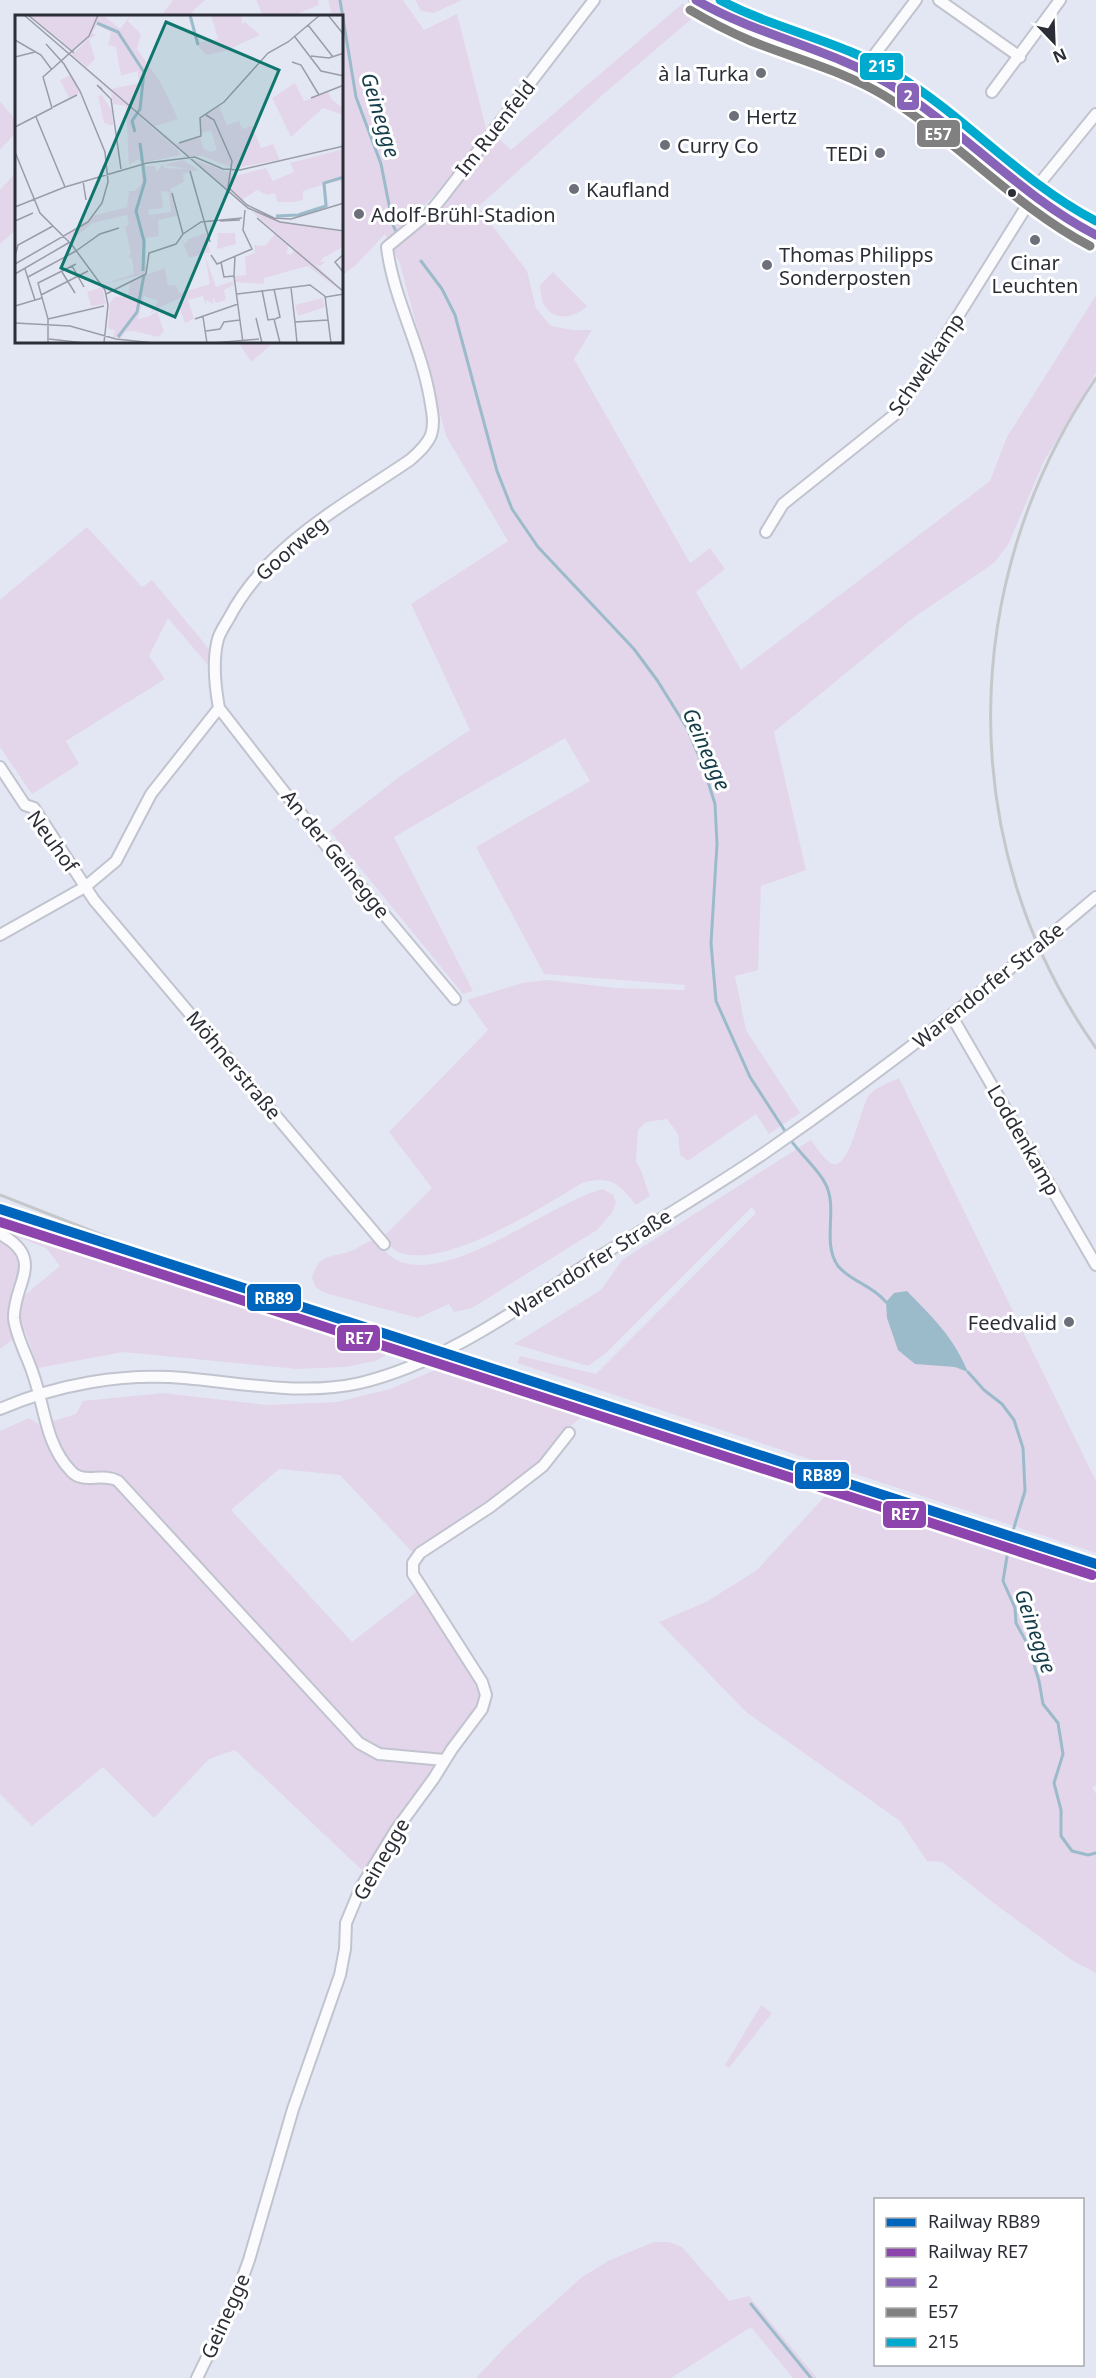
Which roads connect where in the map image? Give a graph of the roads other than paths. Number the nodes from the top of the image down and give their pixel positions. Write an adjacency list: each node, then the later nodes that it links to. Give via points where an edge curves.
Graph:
1 (594, 0): 12 (street, Im Ruenfeld, via 444,195)
2 (696, 0): 7 (main road, via 736,23)
3 (916, 0): 7 (street)
4 (939, 0): 6 (street)
5 (1060, 0): 6 (street)
6 (1020, 57): 8 (street)
7 (863, 70): 10 (main road, via 920,104)
8 (992, 92)
9 (1096, 114): 10 (street, Schwelkamp)
10 (1032, 195): 11 (main road); 13 (street, Schwelkamp, via 898,412 783,504)
11 (1096, 235)
12 (387, 247): 14 (street, Goorweg, via 394,281 424,369 434,422 431,435 410,460 291,542 239,598 218,639 215,683)
13 (766, 532)
14 (219, 708): 16 (street, via 152,794 116,861); 19 (street, An der Geinegge, via 320,838)
15 (0, 767): 16 (street, Neuhof, via 25,805 34,808)
16 (85, 886): 18 (street); 22 (street, Möhnerstraße)
17 (1096, 897): 20 (street, Warendorfer Straße)
18 (0, 935)
19 (455, 999)
20 (951, 1016): 23 (street, Loddenkamp); 24 (street, Warendorfer Straße, via 760,1156 448,1349 392,1374 356,1384 297,1388 138,1377)
21 (0, 1234): 24 (street, via 16,1245 25,1263 14,1320)
22 (384, 1244)
23 (1096, 1266)
24 (39, 1395): 25 (street, Warendorfer Straße); 27 (street, via 51,1441 72,1473 82,1478 111,1477 118,1481 359,1743 379,1754)
25 (0, 1409)
26 (569, 1433): 28 (street, Geinegge, via 543,1466 420,1553 413,1563 413,1574 482,1682 486,1695 482,1709)
27 (423, 1759): 28 (street); 29 (street)
28 (444, 1760): 29 (street, Geinegge)
29 (434, 1778): 30 (street, Geinegge, via 390,1839 361,1887 346,1923 340,1975 293,2109 249,2260)
30 (197, 2378)

